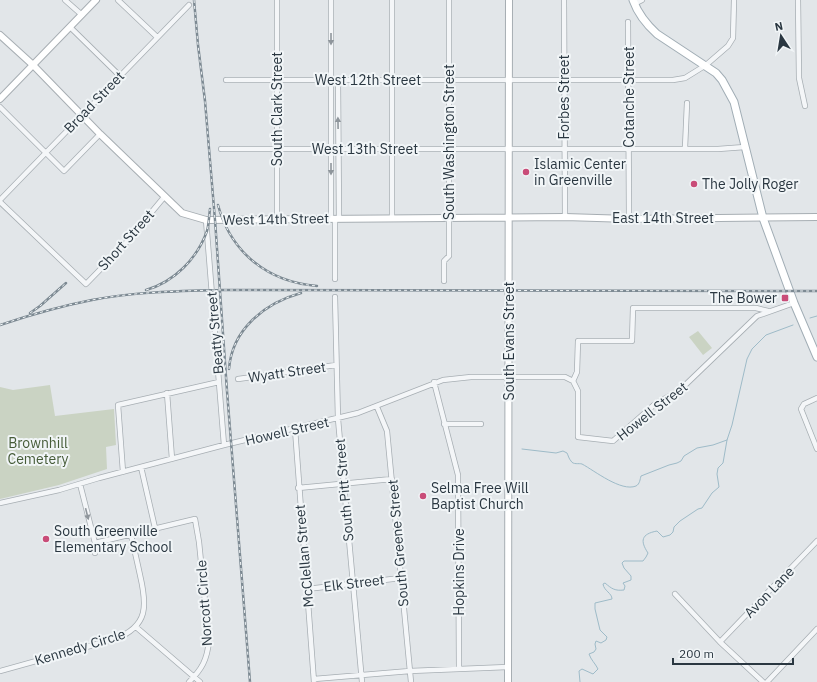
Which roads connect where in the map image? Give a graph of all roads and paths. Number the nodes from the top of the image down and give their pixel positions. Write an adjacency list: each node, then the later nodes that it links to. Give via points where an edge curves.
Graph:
1 (65, 0): 15 (street)
2 (96, 0): 15 (main road)
3 (118, 0): 19 (street)
4 (277, 0): 27 (street, South Clark Street)
5 (332, 0): 28 (street, one-way to 28)
6 (392, 0): 30 (street)
7 (449, 0): 23 (street, South Washington Street)
8 (510, 0): 24 (main road, South Evans Street)
9 (564, 0): 25 (street, Forbes Street)
10 (642, 0): 13 (street)
11 (734, 0): 21 (street, West 12th Street, via 732,38 728,46)
12 (798, 0): 34 (street, via 799,78)
13 (634, 2): 21 (main road, via 643,19 657,34)
14 (188, 5): 19 (street, Broad Street)
15 (82, 15): 17 (main road)
16 (628, 22): 31 (street, Cotanche Street)
17 (70, 27): 20 (main road); 22 (street)
18 (0, 35): 20 (main road, West 14th Street)
19 (157, 37): 22 (street, Broad Street)
20 (33, 65): 32 (main road); 36 (main road, West 14th Street)
21 (706, 65): 31 (street, West 12th Street, via 685,78); 38 (main road, via 722,80 734,102)
22 (120, 76): 36 (street, Broad Street)
23 (449, 79): 24 (street, West 12th Street); 30 (street, West 12th Street); 47 (street, South Washington Street)
24 (510, 79): 25 (street, West 12th Street); 48 (main road, South Evans Street)
25 (564, 79): 31 (street, West 12th Street); 39 (street, Forbes Street)
26 (226, 80): 27 (street, West 12th Street)
27 (276, 80): 28 (street, West 12th Street); 43 (street, South Clark Street)
28 (332, 80): 29 (street, West 12th Street); 44 (street)
29 (338, 80): 30 (street, West 12th Street); 45 (street, one-way to 29)
30 (392, 80): 46 (street)
31 (630, 80): 40 (street, Cotanche Street)
32 (0, 99)
33 (687, 103): 41 (street)
34 (805, 106)
35 (0, 107): 49 (street)
36 (82, 116): 37 (main road, West 14th Street); 49 (street, Broad Street)
37 (100, 134): 49 (street, via 64,171); 50 (main road, West 14th Street)
38 (745, 147): 41 (street, West 13th Street); 59 (main road)
39 (564, 148): 40 (street, West 13th Street); 48 (street, West 13th Street); 52 (street, Forbes Street)
40 (629, 148): 41 (street, West 13th Street); 60 (street, Cotanche Street)
41 (685, 148)
42 (221, 149): 43 (street, West 13th Street)
43 (276, 149): 44 (street, West 13th Street); 54 (street, South Clark Street)
44 (332, 149): 45 (street, West 13th Street); 55 (street, one-way to 55)
45 (338, 149): 46 (street, West 13th Street); 55 (street)
46 (392, 149): 47 (street, West 13th Street); 56 (street)
47 (449, 149): 48 (street, West 13th Street); 57 (street, South Washington Street)
48 (510, 149): 58 (main road, South Evans Street)
49 (45, 153): 51 (street, Broad Street)
50 (165, 196): 51 (street, Short Street, via 125,244 86,284); 61 (main road, West 14th Street, via 182,212)
51 (0, 201)
52 (565, 217): 58 (main road, East 14th Street); 60 (main road, East 14th Street)
53 (817, 217): 59 (main road, East 14th Street)
54 (276, 218): 55 (main road, West 14th Street); 61 (main road, West 14th Street)
55 (335, 218): 56 (main road, West 14th Street); 62 (street)
56 (392, 218): 57 (main road, West 14th Street)
57 (449, 218): 58 (main road, West 14th Street); 63 (street, South Washington Street, via 449,256 444,261)
58 (509, 218): 71 (main road, South Evans Street)
59 (763, 218): 60 (main road, East 14th Street); 65 (main road)
60 (629, 219)
61 (206, 220): 74 (street, Beatty Street)
62 (335, 279)
63 (444, 281)
64 (335, 297): 70 (street, South Pitt Street)
65 (794, 303): 67 (street, Howell Street); 69 (main road)
66 (752, 308): 67 (street, Howell Street); 68 (street); 73 (street, Howell Street, via 633,308 632,341 578,341 577,372)
67 (768, 311): 68 (street, Howell Street)
68 (757, 316): 73 (street, Howell Street, via 679,391 655,404 613,441 578,437 578,390)
69 (817, 357)
70 (336, 365): 72 (street, Wyatt Street); 79 (street, South Pitt Street)
71 (509, 377): 73 (street, Howell Street, via 565,377); 75 (street, Howell Street, via 456,378); 105 (main road, South Evans Street)
72 (238, 379)
73 (573, 381)
74 (219, 382): 76 (street); 83 (street, Beatty Street)
75 (434, 382): 78 (street, Howell Street); 80 (street, Hopkins Drive)
76 (167, 393): 85 (street); 87 (street, via 118,405)
77 (817, 398): 84 (street, via 804,404 801,410)
78 (377, 406): 79 (street, Howell Street); 88 (street, South Greene Street, via 387,431)
79 (338, 419): 82 (street, Howell Street); 89 (street, South Pitt Street)
80 (444, 424): 81 (street); 106 (street, Hopkins Drive, via 458,475)
81 (481, 424)
82 (295, 429): 83 (street, Howell Street); 91 (street, McClellan Street)
83 (224, 445): 85 (street, Howell Street)
84 (817, 449)
85 (172, 459): 86 (street, Howell Street)
86 (141, 467): 87 (street, Howell Street); 93 (street)
87 (123, 472): 90 (street, Howell Street)
88 (392, 479): 89 (street); 98 (street, South Greene Street)
89 (344, 483): 91 (street); 99 (street, South Pitt Street)
90 (80, 484): 92 (street, Howell Street); 96 (street, one-way to 96)
91 (298, 488): 100 (street, McClellan Street)
92 (0, 503)
93 (155, 528): 94 (street); 110 (street, Norcott Circle, via 195,519 209,641 203,664)
94 (131, 535): 96 (street); 102 (street, Kennedy Circle, via 145,594 145,606)
95 (817, 541): 104 (street, Avon Lane)
96 (95, 544): 97 (street)
97 (95, 553)
98 (401, 578): 99 (street, Elk Street); 108 (street, South Greene Street)
99 (353, 583): 100 (street, Elk Street); 109 (street, South Pitt Street)
100 (307, 589): 111 (street, McClellan Street)
101 (675, 594): 104 (street)
102 (136, 627): 107 (street, Kennedy Circle, via 116,639); 110 (street)
103 (817, 629): 118 (street)
104 (720, 642): 117 (street)
105 (508, 667): 106 (street); 116 (main road, South Evans Street)
106 (459, 669): 108 (street)
107 (0, 671)
108 (410, 671): 109 (street); 115 (street, South Greene Street)
109 (361, 675): 111 (street); 114 (street, South Pitt Street)
110 (194, 677): 112 (street, Norcott Circle); 113 (street)
111 (314, 680)
112 (189, 682)
113 (200, 682)
114 (362, 682)
115 (411, 682)
116 (508, 682)
117 (763, 682)
118 (767, 682)

